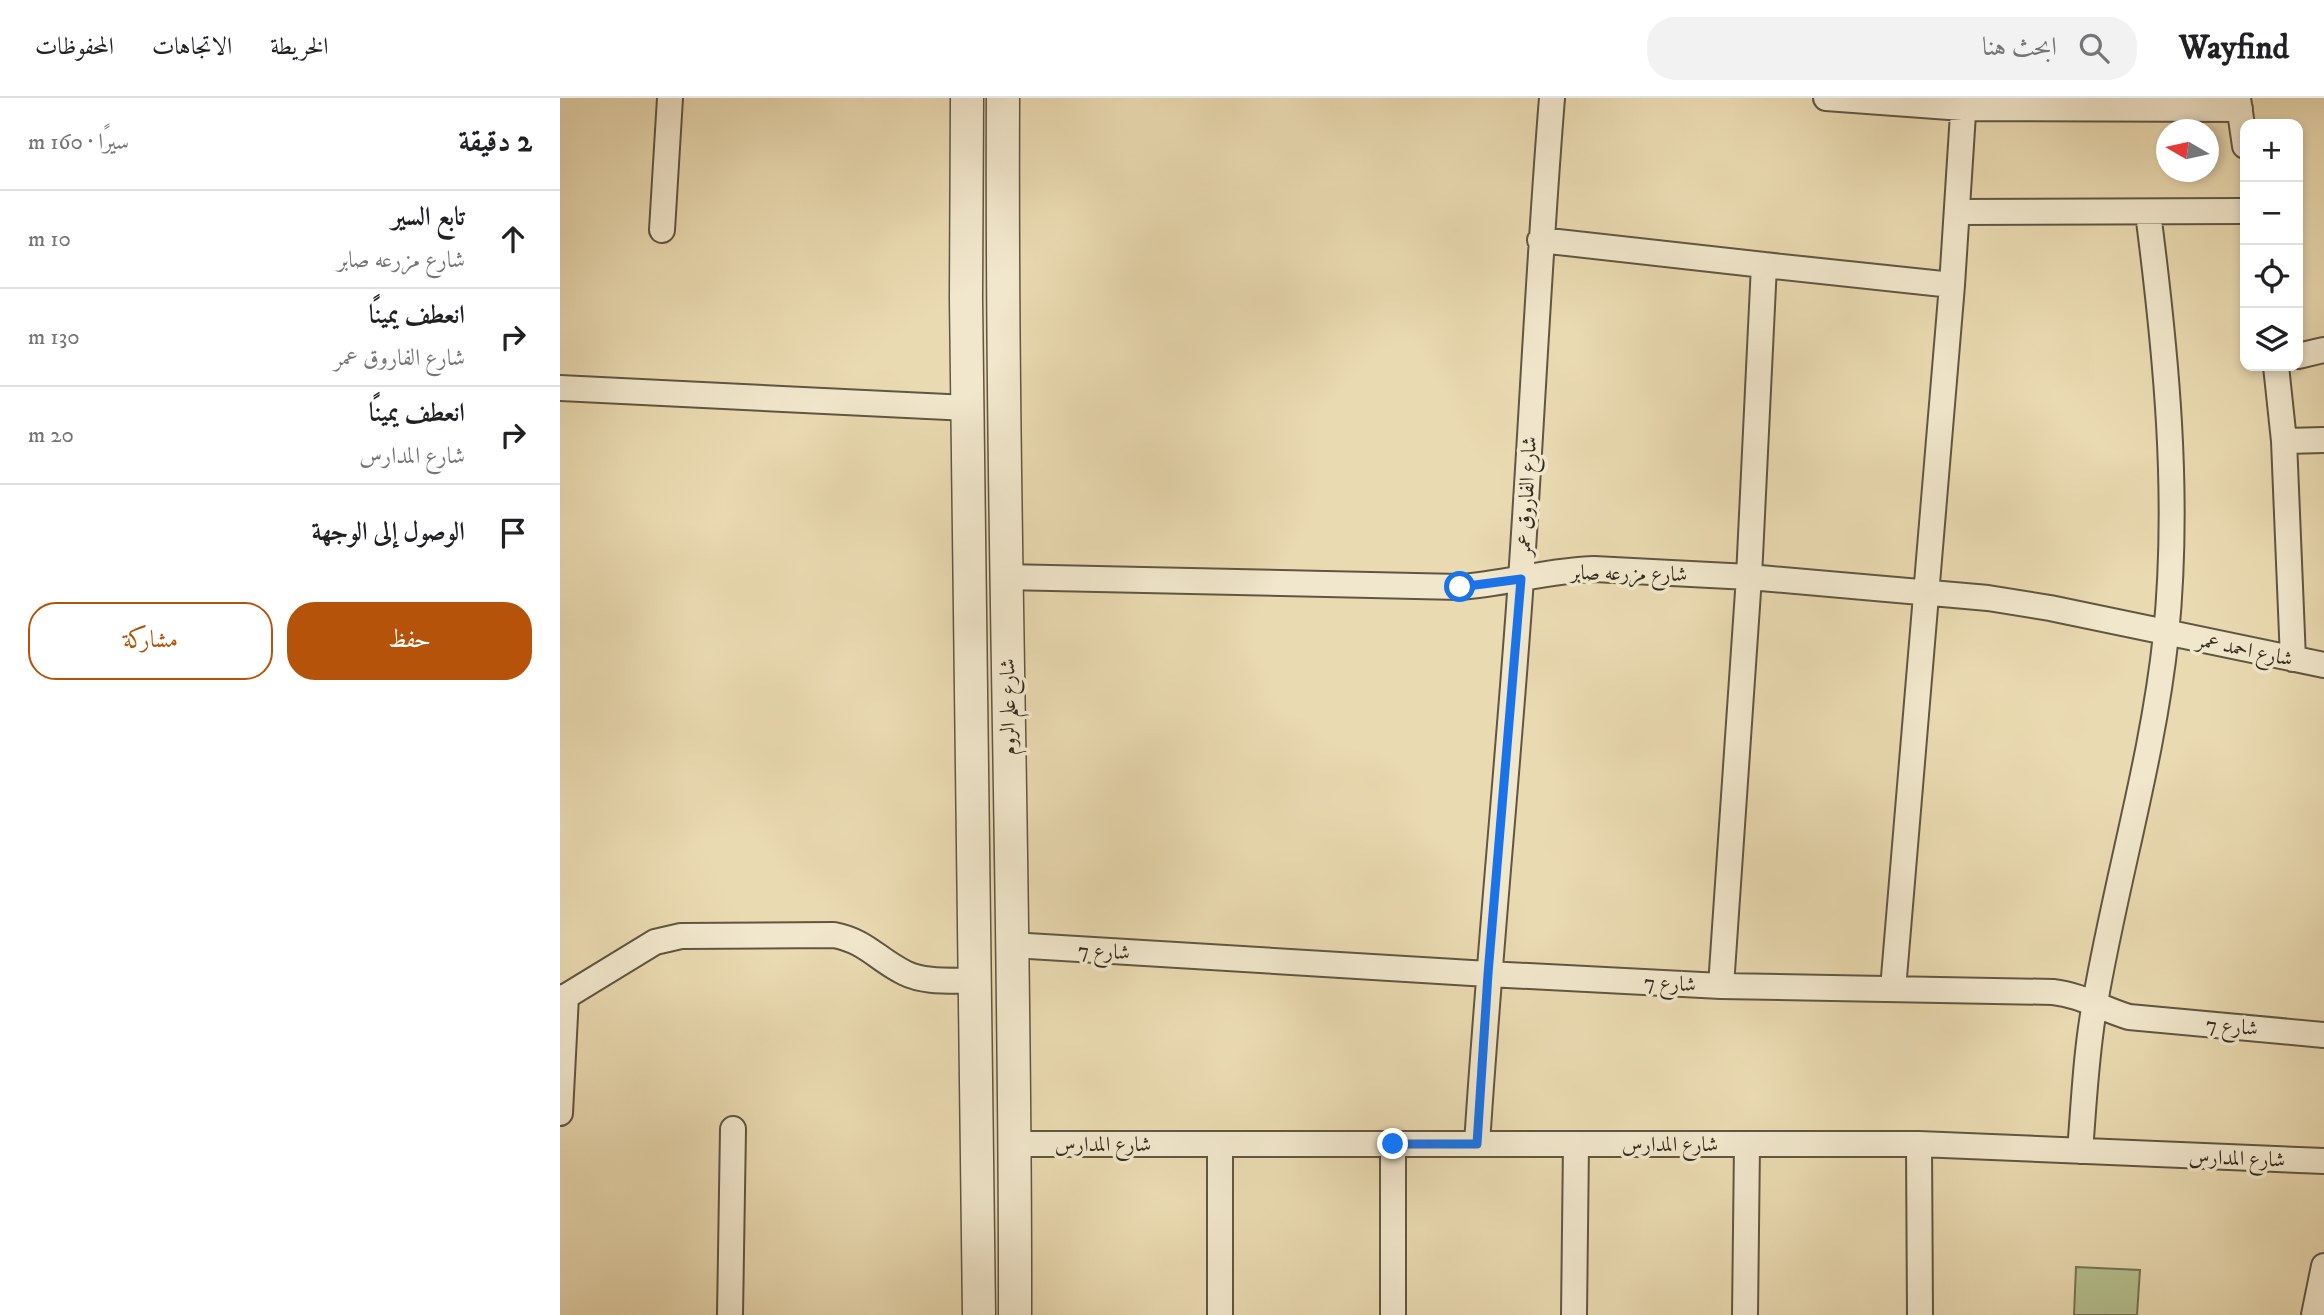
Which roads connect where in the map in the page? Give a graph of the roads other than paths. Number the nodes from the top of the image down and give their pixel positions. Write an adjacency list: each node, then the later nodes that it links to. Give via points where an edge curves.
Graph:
1 (670, 98): 11 (street)
2 (967, 98): 16 (street, شارع علم الروم)
3 (1003, 98): 15 (street, شارع علم الروم)
4 (1552, 98): 12 (street, شارع الفاروق عمر)
5 (1826, 98): 6 (street)
6 (1963, 103): 7 (street); 9 (street)
7 (2239, 103)
8 (2240, 211): 10 (street)
9 (1957, 212): 10 (street); 14 (street)
10 (2148, 213): 28 (street, via 2168,416)
11 (662, 230)
12 (1540, 240): 13 (street); 26 (street, شارع الفاروق عمر)
13 (1764, 265): 14 (street); 24 (street)
14 (1952, 285): 27 (street)
15 (1002, 296): 16 (street); 25 (street, شارع علم الروم)
16 (966, 299): 21 (street, شارع علم الروم)
17 (2324, 350): 18 (street)
18 (2303, 355)
19 (2277, 371): 23 (street)
20 (560, 388): 21 (street)
21 (968, 408): 33 (street, شارع علم الروم)
22 (2324, 440): 23 (street)
23 (2284, 441): 29 (street)
24 (1749, 577): 26 (street, شارع مزرعه صابر, via 1594,569); 27 (street, شارع مزرعه صابر); 34 (street)
25 (1006, 578): 26 (street, شارع مزرعه صابر, via 1460,587); 31 (street, شارع علم الروم)
26 (1521, 579): 32 (street, شارع الفاروق عمر)
27 (1926, 592): 28 (street, شارع مزرعه صابر, via 2050,608); 35 (street)
28 (2166, 633): 29 (street, شارع احمد عمر); 37 (street, via 2152,730)
29 (2293, 659): 30 (street, شارع احمد عمر)
30 (2324, 665)
31 (1012, 946): 32 (street, شارع 7); 39 (street, شارع علم الروم)
32 (1488, 974): 34 (street, شارع 7); 46 (street, شارع الفاروق عمر)
33 (975, 981): 36 (street, via 918,978 851,938 834,935 681,936 655,942); 40 (street, شارع علم الروم)
34 (1721, 986): 35 (street, شارع 7)
35 (1893, 989): 37 (street, شارع 7, via 2053,992 2074,994)
36 (563, 998): 41 (street)
37 (2094, 1004): 38 (street, شارع 7, via 2129,1017); 50 (street)
38 (2324, 1035)
39 (1014, 1046): 40 (street); 43 (street, شارع علم الروم)
40 (976, 1048): 54 (street, شارع علم الروم)
41 (560, 1113)
42 (733, 1129): 53 (street)
43 (1016, 1144): 44 (street, شارع المدارس); 55 (street, شارع علم الروم)
44 (1220, 1144): 45 (street, شارع المدارس); 56 (street)
45 (1393, 1144): 46 (street, شارع المدارس); 57 (street)
46 (1477, 1144): 47 (street, شارع المدارس)
47 (1576, 1144): 48 (street, شارع المدارس); 58 (street)
48 (1747, 1144): 49 (street, شارع المدارس); 59 (street)
49 (1919, 1144): 50 (street, شارع المدارس); 60 (street)
50 (2080, 1151): 51 (street, شارع المدارس)
51 (2324, 1161)
52 (2324, 1266): 61 (street)
53 (730, 1315)
54 (979, 1315)
55 (1015, 1315)
56 (1220, 1315)
57 (1393, 1315)
58 (1574, 1315)
59 (1745, 1315)
60 (1920, 1315)
61 (2314, 1315)

